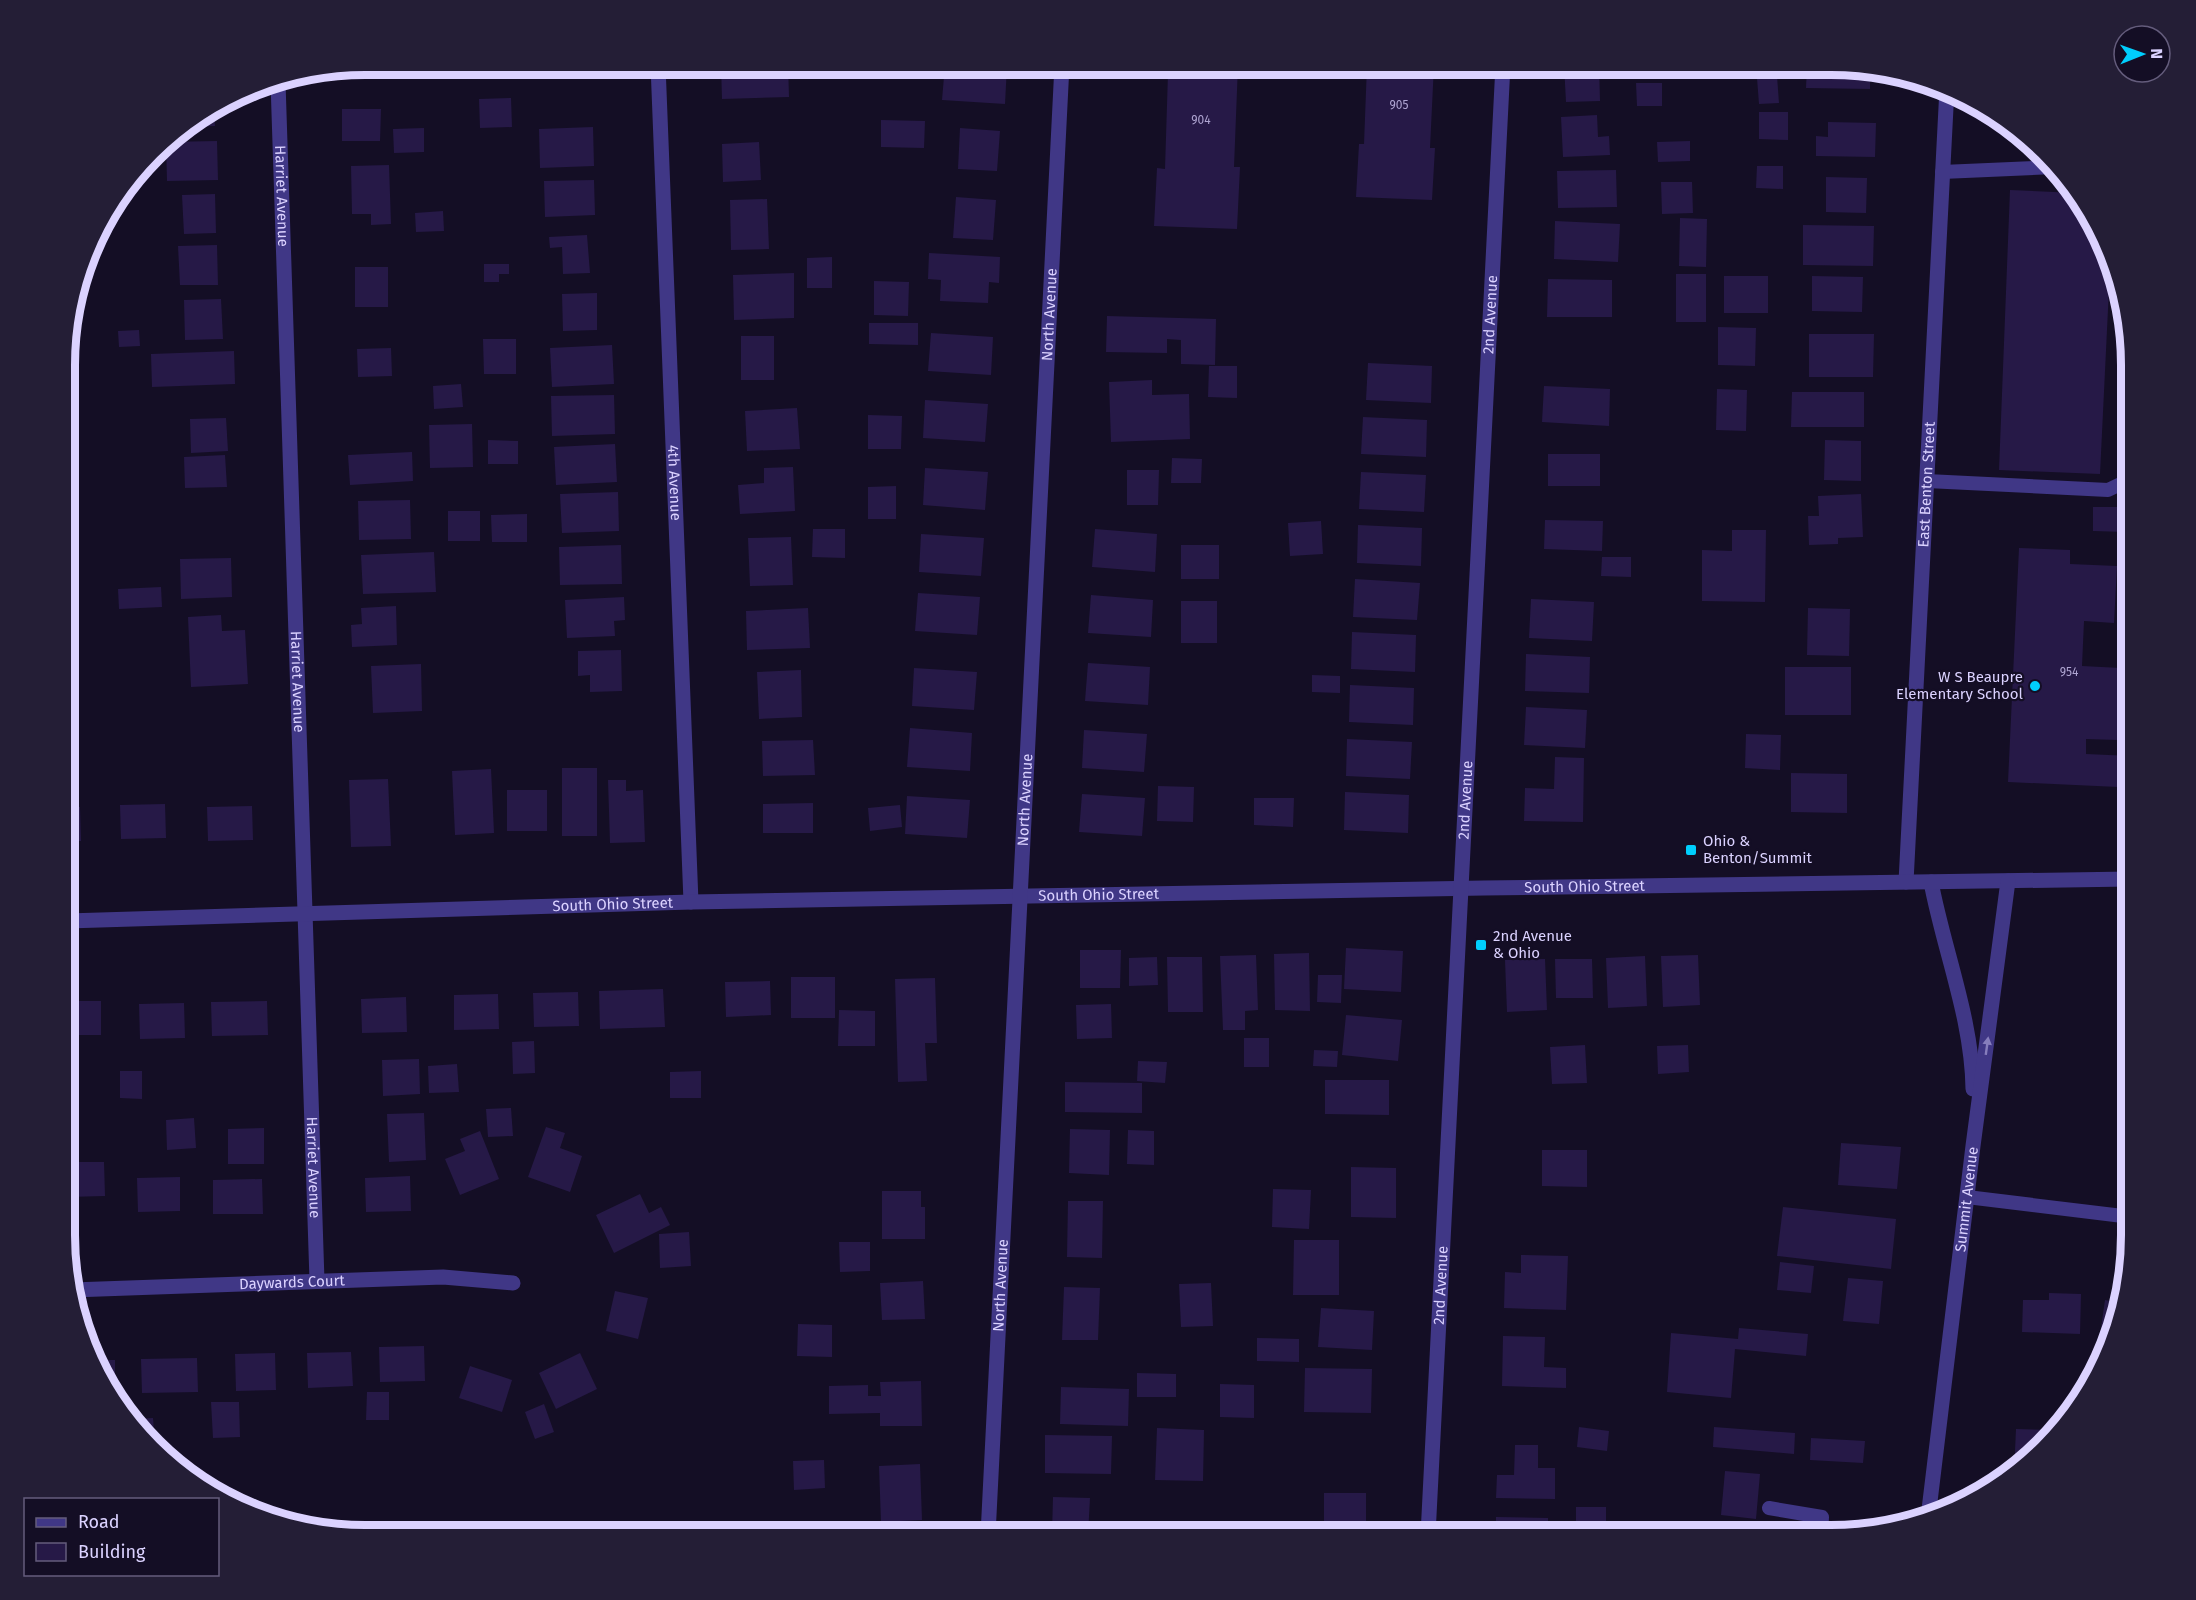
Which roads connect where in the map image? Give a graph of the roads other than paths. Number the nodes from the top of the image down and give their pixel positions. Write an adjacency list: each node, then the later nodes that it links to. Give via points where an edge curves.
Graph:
1 (658, 75): 16 (street, 4th Avenue)
2 (1061, 75): 15 (street, North Avenue)
3 (1503, 75): 14 (street, 2nd Avenue)
4 (278, 88): 17 (street, Harriet Avenue)
5 (1946, 99): 7 (street, East Benton Street)
6 (2043, 167): 7 (lane)
7 (1942, 172): 8 (street, East Benton Street)
8 (1927, 481): 9 (lane, via 2108,490); 12 (street, East Benton Street)
9 (2121, 484)
10 (2121, 879): 11 (street, South Ohio Street)
11 (2008, 881): 13 (street, South Ohio Street); 19 (street, Summit Avenue, one-way to 11)
12 (1906, 882): 13 (street, South Ohio Street); 14 (street, South Ohio Street)
13 (1931, 882): 19 (street, via 1972,1058)
14 (1462, 888): 15 (street, South Ohio Street); 28 (street, 2nd Avenue)
15 (1020, 898): 16 (street, South Ohio Street); 27 (street, North Avenue)
16 (691, 902): 17 (street, South Ohio Street)
17 (304, 914): 18 (street, South Ohio Street); 22 (street, Harriet Avenue)
18 (75, 921)
19 (1973, 1146): 20 (street, Summit Avenue)
20 (1966, 1197): 21 (lane); 26 (street, Summit Avenue)
21 (2121, 1216)
22 (317, 1281): 23 (street, Daywards Court, via 443,1277); 24 (street, Daywards Court)
23 (513, 1283)
24 (81, 1290)
25 (1769, 1508): 29 (lane, via 1822,1517)
26 (1929, 1508)
27 (989, 1525)
28 (1429, 1525)
29 (1822, 1525)

